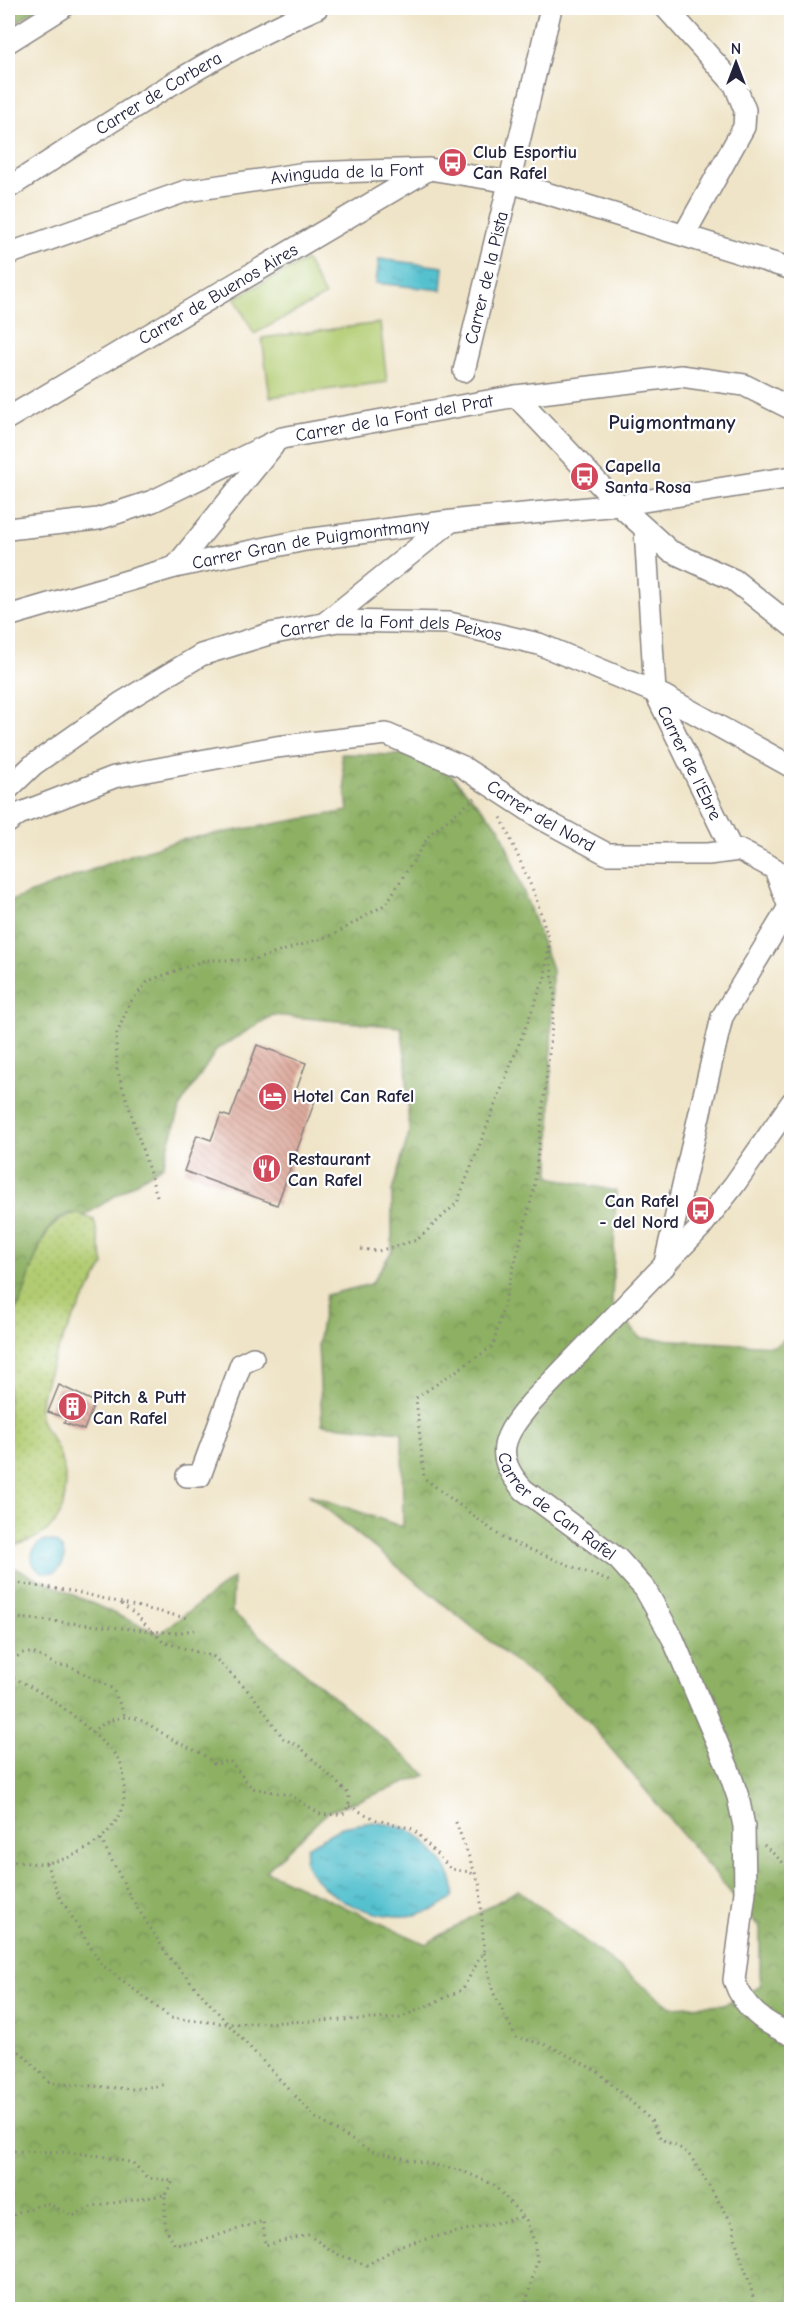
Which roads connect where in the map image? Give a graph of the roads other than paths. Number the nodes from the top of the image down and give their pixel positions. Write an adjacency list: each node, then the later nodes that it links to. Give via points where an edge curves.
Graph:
1 (63, 8): 5 (street)
2 (317, 8): 8 (street, Carrer de Corbera, via 262,32 170,85)
3 (551, 8): 7 (street, Carrer de la Pista)
4 (666, 8): 9 (street, via 735,85 745,110 744,128)
5 (8, 42)
6 (429, 170): 7 (street, Avinguda de la Font); 10 (street, Avinguda de la Font, via 306,173 186,191); 15 (street, Carrer de Buenos Aires)
7 (510, 182): 9 (street, Avinguda de la Font); 12 (street, Carrer de la Pista)
8 (8, 188)
9 (684, 235): 11 (street, Avinguda de la Font)
10 (8, 254)
11 (792, 269)
12 (464, 371)
13 (516, 396): 14 (street, Carrer de la Font del Prat, via 681,376 744,385); 16 (street, Carrer de la Font del Prat); 18 (street)
14 (792, 410)
15 (8, 418)
16 (277, 440): 20 (street, Carrer de la Font del Prat, via 153,501 98,519); 22 (street)
17 (792, 477): 18 (street, Carrer Gran de Puigmontmany)
18 (619, 505): 19 (street, Carrer Gran de Puigmontmany); 21 (street)
19 (450, 522): 22 (street, Carrer Gran de Puigmontmany, via 305,540); 24 (street)
20 (8, 529)
21 (645, 529): 25 (street, via 670,551 734,580); 26 (street, Carrer de l'Ebre)
22 (175, 567): 23 (street, Carrer Gran de Puigmontmany)
23 (8, 616)
24 (325, 623): 26 (street, Carrer de la Font dels Peixos, via 449,623 502,633 539,644); 28 (street, Carrer de la Font dels Peixos, via 269,634 201,655 121,703 33,765)
25 (792, 626)
26 (655, 692): 27 (street, Carrer de la Font dels Peixos); 30 (street, Carrer de l'Ebre)
27 (792, 767)
28 (8, 789)
29 (8, 822): 30 (street, Carrer del Nord, via 19,814 114,777 276,747 386,734 461,766 607,854 708,854)
30 (732, 850): 32 (street, Carrer del Nord, via 740,850 775,869 789,907 722,1017)
31 (792, 1101): 32 (street, Carrer de Can Rafel, via 734,1185)
32 (664, 1267): 35 (street, Carrer de Can Rafel, via 516,1421 506,1441 506,1465 524,1490 618,1559 651,1597 673,1639 728,1768 744,1826 745,1892 734,1980 754,2015)
33 (253, 1358): 34 (street, via 241,1364 200,1476)
34 (187, 1476)
35 (792, 2035)

